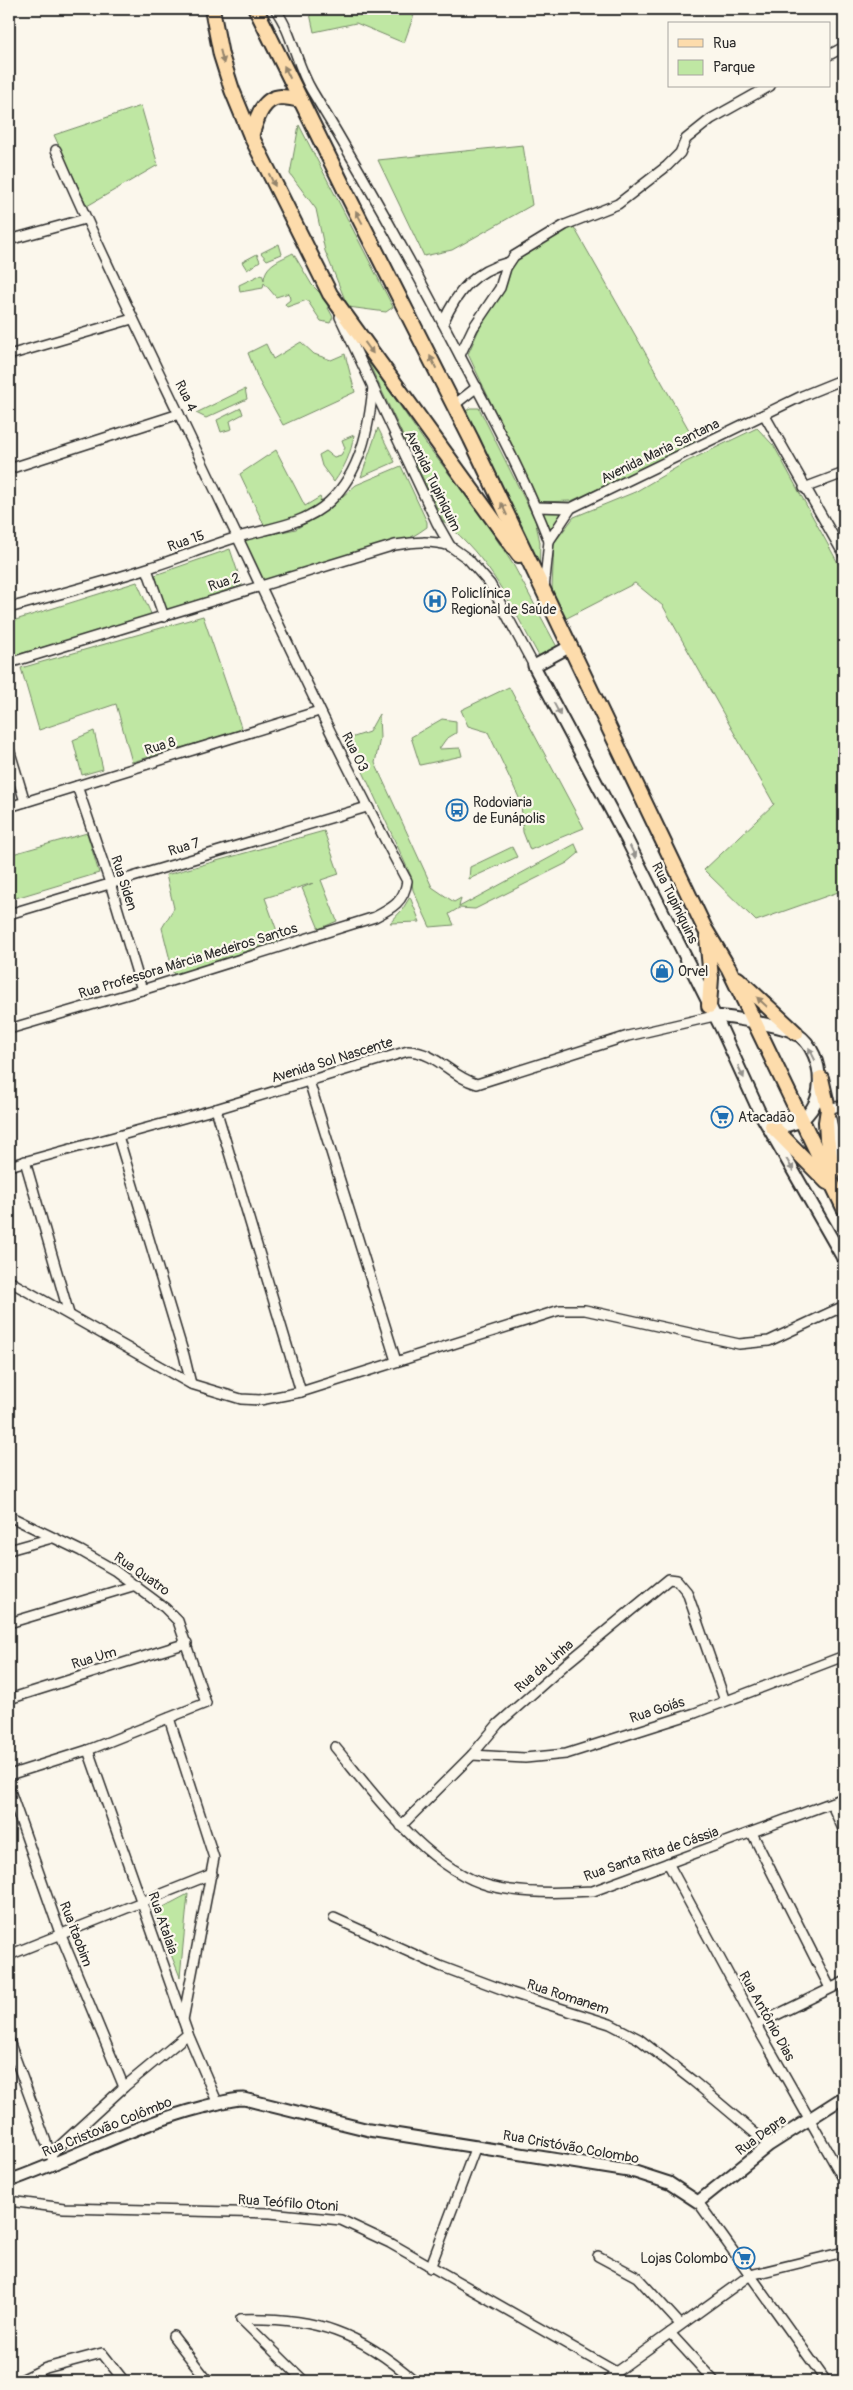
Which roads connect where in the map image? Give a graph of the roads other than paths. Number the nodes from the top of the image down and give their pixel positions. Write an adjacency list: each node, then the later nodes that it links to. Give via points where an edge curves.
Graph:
1 (212, 9): 8 (main road, one-way to 8, via 221,55)
2 (256, 9): 7 (main road, one-way to 2)
3 (275, 9): 15 (street, via 288,31 302,73)
4 (844, 47): 5 (street)
5 (830, 54)
6 (766, 88): 12 (street, via 711,119 686,139 680,153 667,166 633,194 603,212 565,225)
7 (301, 100): 8 (main road, via 273,99 258,113); 21 (main road, one-way to 7)
8 (251, 136): 13 (main road, one-way to 13)
9 (56, 150): 10 (street, Rua 4)
10 (85, 219): 11 (street); 14 (street, Rua 4)
11 (9, 240)
12 (509, 262): 15 (street, via 485,271 462,288); 17 (street, via 500,288 473,328)
13 (330, 294): 19 (street, Avenida Tupiniquim); 35 (main road, one-way to 35)
14 (132, 319): 16 (street); 22 (street, Rua 4)
15 (443, 323): 17 (street)
16 (9, 355)
17 (460, 355): 20 (street)
18 (844, 379): 23 (street, Avenida Maria Santana)
19 (372, 387): 29 (street, Rua 15, via 367,430 353,469 334,496 317,511 296,522); 31 (street, Avenida Tupiniquim)
20 (476, 387): 21 (street); 27 (street)
21 (454, 405): 35 (main road, one-way to 21)
22 (180, 414): 24 (street); 29 (street, Rua 4)
23 (764, 416): 26 (street); 28 (street, Avenida Maria Santana)
24 (9, 468)
25 (844, 473): 26 (street)
26 (804, 488): 32 (street)
27 (536, 507): 28 (street); 30 (street)
28 (571, 508): 30 (street)
29 (238, 537): 33 (street, Rua 15); 34 (street, Rua 4)
30 (549, 541): 35 (street)
31 (450, 546): 34 (street, Rua 2, via 436,542 395,546); 40 (street, Avenida Tupiniquim, via 468,559 490,584)
32 (843, 549)
33 (147, 569): 36 (street, Rua 15); 37 (street)
34 (260, 586): 37 (street, Rua 2); 41 (street, Rua 03)
35 (542, 589): 38 (main road)
36 (9, 608)
37 (164, 616): 39 (street, Rua 2)
38 (569, 647): 40 (street); 50 (main road)
39 (9, 663)
40 (534, 666): 53 (street, Rua Tupiniquins, one-way to 53, via 627,840)
41 (319, 711): 43 (street, Rua 8); 46 (street, Rua 03)
42 (9, 749): 44 (street)
43 (77, 786): 44 (street, Rua 8); 47 (street, Rua Siden)
44 (25, 802): 45 (street, Rua 8)
45 (9, 807)
46 (367, 807): 47 (street, Rua 7); 49 (street, Rua 03, via 407,881 399,903)
47 (110, 883): 48 (street, Rua 7); 52 (street, Rua Siden)
48 (9, 914)
49 (375, 917): 52 (street, Rua Professora Márcia Medeiros Santos)
50 (705, 928): 51 (main road); 53 (main road)
51 (729, 969): 54 (main road); 56 (main road, one-way to 51)
52 (142, 990): 55 (street, Rua Professora Márcia Medeiros Santos)
53 (712, 1011): 54 (street); 58 (street, Avenida Sol Nascente, via 484,1083 471,1082 430,1056 408,1052); 63 (street, Rua Tupiniquins, one-way to 63)
54 (755, 1023): 56 (street); 62 (main road)
55 (9, 1029)
56 (796, 1033): 57 (street, one-way to 56, via 811,1052)
57 (821, 1078): 61 (main road); 62 (street, via 813,1106)
58 (309, 1081): 60 (street, Avenida Sol Nascente); 74 (street)
59 (844, 1105): 61 (street)
60 (216, 1109): 64 (street, Avenida Sol Nascente); 76 (street)
61 (829, 1109): 67 (street); 68 (main road, via 827,1139)
62 (801, 1120): 63 (street, via 786,1125); 68 (main road)
63 (769, 1124): 68 (main road); 70 (street, Rua Tupiniquins, one-way to 70)
64 (118, 1136): 65 (street, Avenida Sol Nascente); 75 (street)
65 (25, 1160): 66 (street, Avenida Sol Nascente); 73 (street)
66 (9, 1166)
67 (844, 1172)
68 (837, 1191): 69 (main road)
69 (844, 1208)
70 (844, 1260)
71 (9, 1281): 73 (street)
72 (844, 1306): 74 (street, via 769,1341 739,1344 585,1310 560,1310)
73 (69, 1314): 75 (street)
74 (396, 1361): 76 (street)
75 (191, 1384): 76 (street, via 241,1399 260,1400)
76 (301, 1392)
77 (9, 1516): 78 (street, Rua Quatro)
78 (52, 1538): 79 (street); 80 (street, Rua Quatro, via 81,1551)
79 (9, 1550)
80 (136, 1585): 81 (street); 82 (street, Rua Quatro, via 178,1622)
81 (9, 1623)
82 (187, 1643): 84 (street, Rua Um); 86 (street, Rua Quatro, via 206,1702)
83 (844, 1656): 85 (street, Rua Goiás)
84 (9, 1699)
85 (725, 1701): 89 (street, Rua Goiás, via 566,1754 525,1758); 89 (street, Rua da Linha, via 693,1606 682,1585 669,1579 498,1724)
86 (169, 1718): 88 (street); 98 (street, via 214,1858)
87 (335, 1747): 94 (street, Rua Santa Rita de Cássia)
88 (88, 1750): 90 (street); 99 (street, Rua Atalaia)
89 (472, 1755): 94 (street, Rua da Linha)
90 (9, 1775)
91 (9, 1788): 101 (street, Rua itaobim)
92 (844, 1798): 93 (street, Rua Santa Rita de Cássia)
93 (831, 1803): 95 (street); 96 (street, Rua Santa Rita de Cássia)
94 (401, 1826): 97 (street, Rua Santa Rita de Cássia, via 440,1861 461,1875 490,1886 528,1891 593,1891)
95 (844, 1831)
96 (752, 1833): 97 (street, Rua Santa Rita de Cássia); 104 (street)
97 (668, 1863): 106 (street, Rua Antônio Dias)
98 (212, 1874): 99 (street); 105 (street)
99 (141, 1901): 101 (street); 105 (street, Rua Atalaia)
100 (334, 1918): 113 (street, Rua Romanem, via 440,1966 610,2024 639,2039)
101 (60, 1933): 102 (street); 109 (street, Rua itaobim)
102 (9, 1955)
103 (844, 1982): 104 (street)
104 (830, 1988): 106 (street)
105 (183, 2021): 107 (street, Rua Atalaia)
106 (756, 2026): 112 (street, Rua Antônio Dias)
107 (188, 2034): 109 (street); 111 (street, Rua Atalaia)
108 (9, 2041): 115 (street)
109 (124, 2087): 115 (street)
110 (844, 2097): 112 (street, Rua Depra)
111 (218, 2104): 114 (street, Rua Cristóvão Colombo, via 244,2099 369,2130); 116 (street, Rua Cristovão Colômbo, via 169,2116)
112 (809, 2120): 113 (street, Rua Depra); 117 (street, Rua Antônio Dias)
113 (769, 2145): 120 (street, Rua Depra)
114 (476, 2146): 120 (street, Rua Cristóvão Colombo, via 634,2172 669,2183); 123 (street)
115 (52, 2153): 116 (street)
116 (53, 2165): 118 (street, Rua Cristovão Colômbo)
117 (844, 2180)
118 (9, 2181)
119 (9, 2201): 123 (street, Rua Teófilo Otoni, via 64,2208 270,2213 327,2218 357,2226)
120 (698, 2202): 124 (street, Rua Cristóvão Colombo)
121 (844, 2252): 124 (street)
122 (598, 2256): 125 (street, via 638,2277)
123 (430, 2268): 128 (street, Rua Teófilo Otoni)
124 (750, 2275): 125 (street); 137 (street, Rua Cristóvão Colombo)
125 (680, 2324): 126 (street)
126 (670, 2334): 128 (street); 136 (street)
127 (173, 2336): 132 (street)
128 (616, 2372): 135 (street)
129 (34, 2378): 130 (street); 131 (street, via 46,2368 102,2352)
130 (19, 2381)
131 (124, 2381)
132 (208, 2381)
133 (304, 2381): 134 (street, via 241,2319 290,2319 322,2325 370,2346)
134 (415, 2381)
135 (608, 2381)
136 (714, 2381)
137 (826, 2381)

